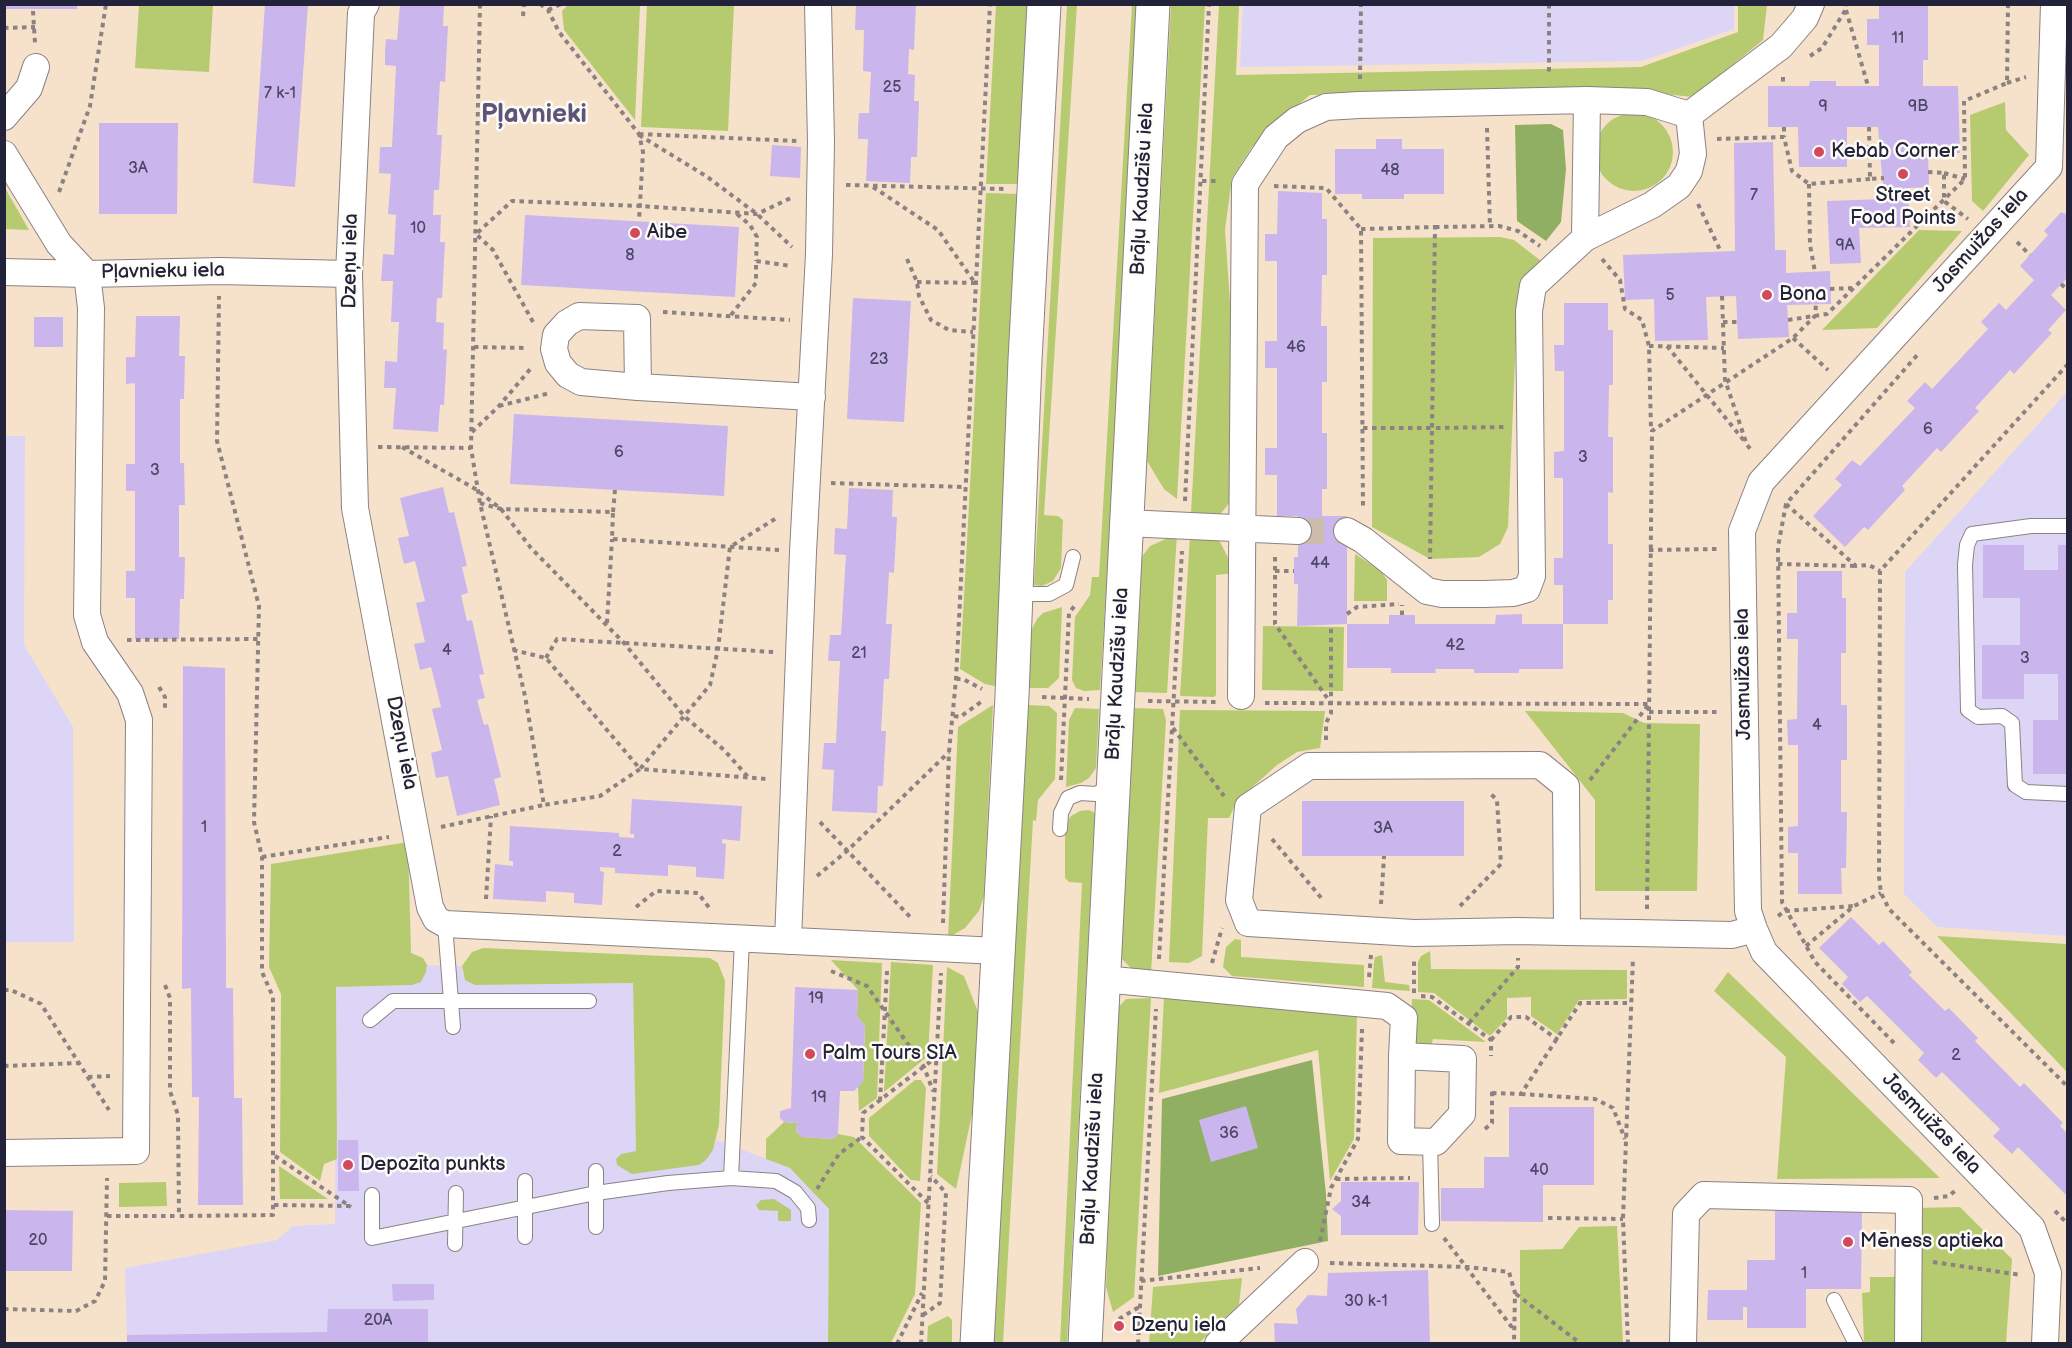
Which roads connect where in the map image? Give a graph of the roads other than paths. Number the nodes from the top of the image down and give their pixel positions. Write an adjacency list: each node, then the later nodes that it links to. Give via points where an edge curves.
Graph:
1 (366, 4): 16 (street, Dzeņu iela, via 361,13)
2 (818, 4): 18 (street, via 821,184)
3 (1044, 4): 25 (street)
4 (1153, 4): 19 (street, Brāļu Kaudzīšu iela)
5 (1811, 4): 9 (street, via 1805,18 1781,46)
6 (2054, 4): 12 (street, Jasmuižas iela)
7 (36, 57): 10 (street, via 29,88)
8 (1587, 100): 9 (street, via 1647,102); 13 (street); 21 (street, via 1326,107 1297,120 1276,137 1245,184)
9 (1689, 115): 13 (street, via 1693,154 1685,179 1666,197)
10 (4, 117)
11 (4, 154): 15 (street, Pļavnieku iela, via 59,244)
12 (2058, 173): 31 (street, Jasmuižas iela, via 1761,482 1742,531 1748,911)
13 (1592, 247): 23 (street, via 1559,261 1533,286 1529,311 1532,576 1527,589 1513,593 1409,593)
14 (4, 272): 15 (street)
15 (87, 274): 16 (street, Pļavnieku iela); 43 (street, via 91,308 87,615 95,642 130,693 139,720 136,1151)
16 (349, 274): 30 (street, Dzeņu iela, via 355,508 430,907 435,919)
17 (638, 387): 17 (street, via 581,382 568,375 551,349 556,335 579,316 637,318); 18 (street)
18 (812, 397): 34 (street, via 799,653)
19 (1126, 523): 21 (street); 27 (street, Brāļu Kaudzīšu iela)
20 (2067, 526): 28 (lane, via 2031,526 1972,534 1965,565 1968,710 1977,717 2002,716 2012,723 2015,785 2026,792)
21 (1242, 529): 22 (street); 26 (street)
22 (1298, 531)
23 (1355, 535)
24 (1072, 563): 25 (lane, via 1066,585 1049,594)
25 (1016, 594): 35 (street)
26 (1241, 700)
27 (1112, 786): 29 (lane, via 1096,794 1068,798 1061,813); 36 (street, Brāļu Kaudzīšu iela)
28 (2067, 794)
29 (1060, 829)
30 (445, 924): 33 (street); 38 (lane)
31 (1754, 929): 32 (street, via 1732,934); 65 (street, Jasmuižas iela, via 1764,952 2032,1228 2048,1279)
32 (1567, 932): 32 (street, via 1566,786 1540,765 1309,766 1248,807 1239,900 1248,923 1414,933)
33 (742, 940): 34 (street); 45 (lane)
34 (795, 941): 35 (street)
35 (998, 951): 59 (street)
36 (1103, 979): 41 (street, via 1387,1006 1404,1018); 60 (street, Brāļu Kaudzīšu iela)
37 (589, 1001): 38 (lane)
38 (452, 1002): 39 (lane, via 393,1001); 40 (lane)
39 (370, 1020)
40 (453, 1027)
41 (1402, 1056): 42 (street, via 1401,1141); 42 (street, via 1463,1059 1462,1114 1436,1142)
42 (1431, 1142): 53 (lane)
43 (4, 1153)
44 (596, 1170): 47 (lane)
45 (731, 1178): 47 (lane); 51 (lane, via 776,1181 795,1192)
46 (525, 1181): 50 (lane)
47 (596, 1192): 50 (lane); 54 (lane)
48 (456, 1193): 52 (lane)
49 (372, 1195): 52 (lane, via 372,1238)
50 (525, 1207): 52 (lane); 55 (lane)
51 (808, 1214)
52 (455, 1221): 56 (lane)
53 (1432, 1224)
54 (596, 1227)
55 (525, 1238)
56 (455, 1244)
57 (1311, 1263): 61 (street)
58 (1834, 1300): 63 (lane)
59 (977, 1344)
60 (1085, 1344)
61 (1218, 1344)
62 (1683, 1344): 64 (street, via 1686,1214 1704,1195 1910,1200)
63 (1856, 1344)
64 (1908, 1344)
65 (2045, 1344)

